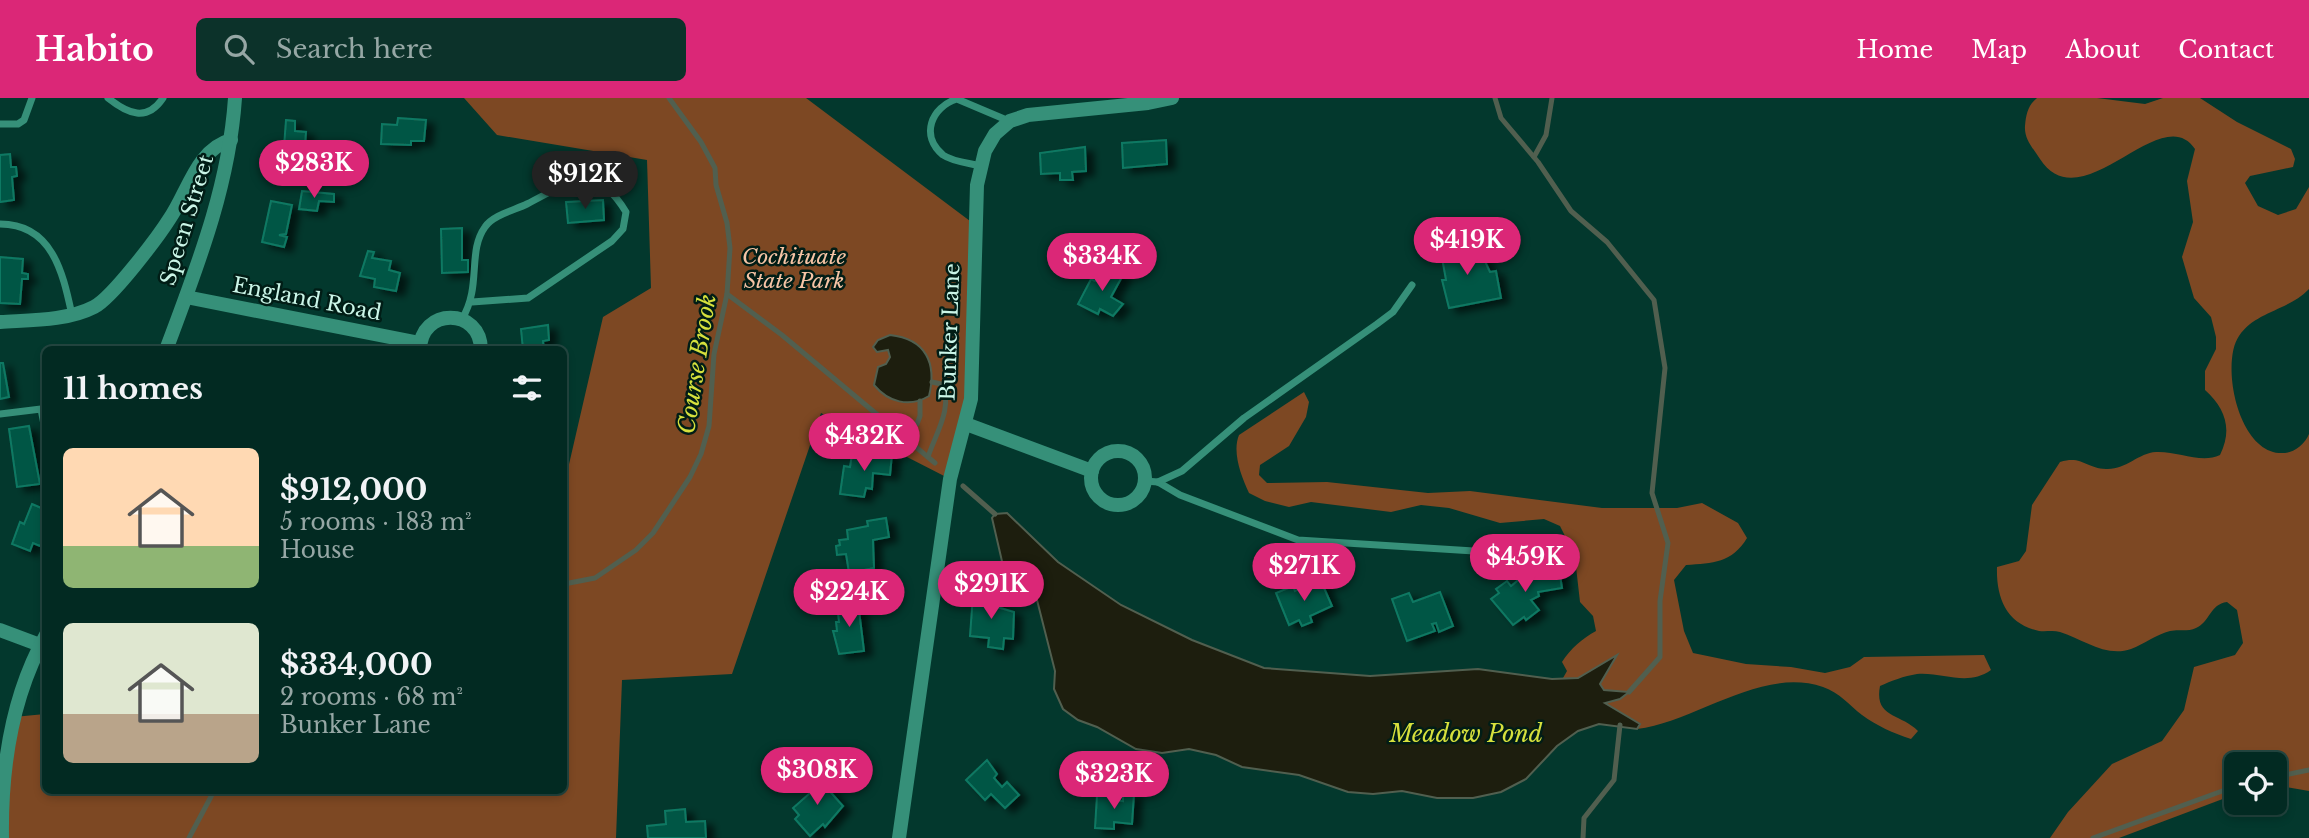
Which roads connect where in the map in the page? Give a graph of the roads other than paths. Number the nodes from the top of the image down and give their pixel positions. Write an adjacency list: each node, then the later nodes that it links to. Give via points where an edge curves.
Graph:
1 (32, 98): 7 (lane, via 24,120)
2 (108, 98): 3 (lane, via 127,112 141,114 156,108)
3 (163, 98)
4 (235, 98): 8 (street, Speen Street)
5 (1172, 98): 6 (street)
6 (1010, 121): 9 (street, Bunker Lane, via 995,134); 9 (lane, via 957,99 936,111 930,135 941,153)
7 (0, 124)
8 (231, 140): 12 (street, Speen Street, via 214,216); 14 (street, via 207,155 170,218 105,299)
9 (981, 166): 23 (street, Bunker Lane, via 974,224 973,375)
10 (0, 225): 14 (lane, via 27,230 48,246 61,267)
11 (1412, 285): 25 (lane, via 1393,312 1244,418 1182,471)
12 (186, 297): 17 (street, Speen Street); 18 (street, England Road)
13 (472, 302): 13 (lane, via 476,246 486,225 573,180 608,188 626,212 623,229 612,241 527,298); 15 (lane)
14 (72, 314): 16 (street)
15 (462, 319): 19 (street, England Road, via 435,321); 20 (street, via 476,330)
16 (0, 322)
17 (168, 346)
18 (415, 346)
19 (420, 346)
20 (480, 346)
21 (42, 408): 22 (lane)
22 (0, 414)
23 (966, 424): 24 (street); 31 (street, Bunker Lane, via 950,479)
24 (1092, 471): 25 (street, via 1102,456 1118,451 1138,460); 25 (street, via 1094,491 1112,505 1127,504)
25 (1152, 481): 26 (lane, via 1298,540)
26 (1539, 555)
27 (0, 629): 28 (street)
28 (42, 640)
29 (42, 642): 30 (street, via 8,738)
30 (2, 838)
31 (899, 838)

